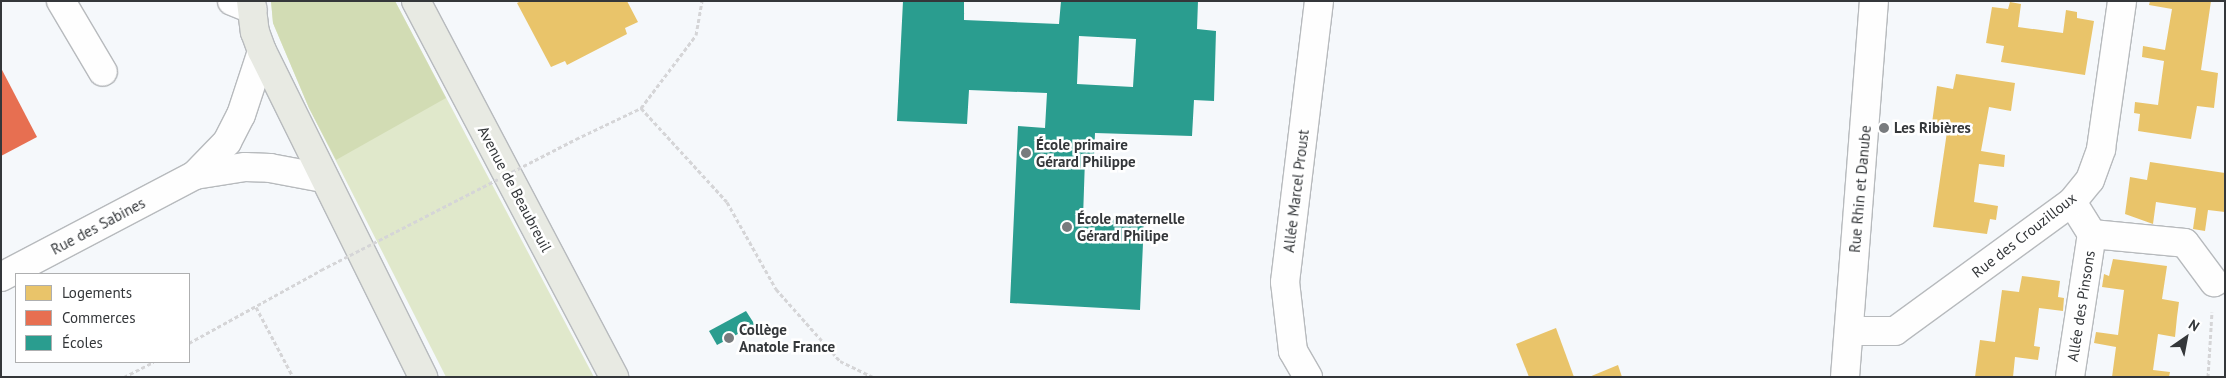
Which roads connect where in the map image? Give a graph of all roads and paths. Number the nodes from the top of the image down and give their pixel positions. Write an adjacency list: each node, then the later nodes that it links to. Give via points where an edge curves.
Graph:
1 (61, 1): 9 (street)
2 (416, 1): 24 (main road, Avenue de Beaubreuil)
3 (702, 1): 10 (path, via 696,35)
4 (1319, 1): 26 (street, Allée Marcel Proust, via 1285,282 1293,351)
5 (1874, 1): 18 (street, Rue Rhin et Danube)
6 (2122, 1): 13 (street, Rue des Crouzilloux, via 2101,150 2090,180)
7 (245, 4): 8 (main road)
8 (262, 51): 11 (street, Rue des Sabines, via 241,115 227,142); 12 (main road)
9 (103, 72)
10 (641, 108): 17 (path, bridge, via 321,270); 25 (path, via 727,202 776,289 840,361)
11 (195, 175): 12 (street, Rue des Sabines, via 245,167); 15 (street, Rue des Sabines)
12 (324, 178): 23 (main road)
13 (2072, 202): 14 (street); 18 (street, Rue des Crouzilloux, via 1895,331)
14 (2092, 234): 16 (street, via 2185,243); 28 (street, Allée des Pinsons)
15 (1, 277)
16 (2214, 282): 29 (path)
17 (256, 307): 19 (path); 22 (path)
18 (1848, 331): 27 (street, Rue Rhin et Danube)
19 (190, 342)
20 (151, 363): 21 (path)
21 (124, 377)
22 (293, 377)
23 (423, 377)
24 (614, 377)
25 (873, 377)
26 (1308, 377)
27 (1845, 377)
28 (2070, 377)
29 (2208, 377)

